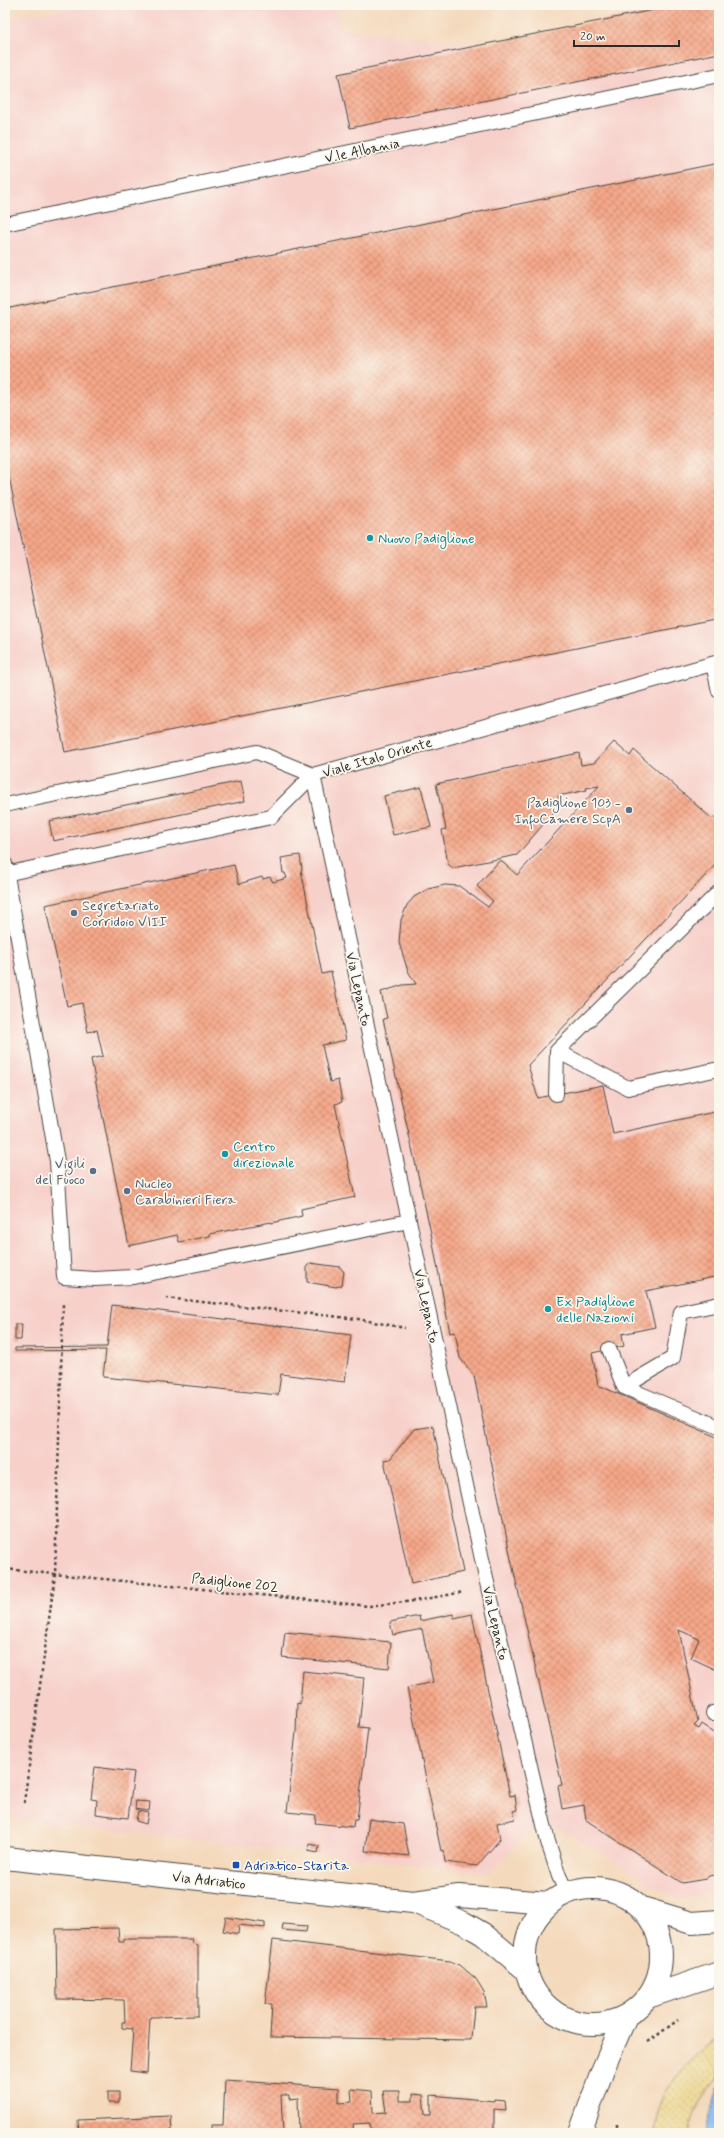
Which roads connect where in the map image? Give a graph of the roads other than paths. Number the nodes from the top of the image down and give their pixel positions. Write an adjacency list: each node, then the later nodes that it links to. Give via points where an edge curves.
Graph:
1 (719, 75): 2 (lane, V.le Albania)
2 (5, 224)
3 (717, 664): 4 (lane); 5 (lane, Viale Italo Oriente)
4 (719, 691)
5 (313, 775): 6 (lane, via 257,752); 7 (lane, Viale Italo Oriente, via 271,816); 12 (lane, Via Lepanto)
6 (5, 805)
7 (6, 871): 12 (lane, via 57,1161 64,1278 134,1277)
8 (719, 892): 9 (lane)
9 (557, 1052): 10 (lane, via 628,1088); 11 (lane)
10 (719, 1069)
11 (556, 1094)
12 (409, 1221): 18 (lane, Via Lepanto, via 488,1587 548,1842 559,1876)
13 (719, 1304): 15 (lane, via 681,1312 673,1358)
14 (609, 1349): 15 (lane)
15 (624, 1387): 16 (lane)
16 (719, 1427)
17 (5, 1858): 19 (main road, Via Adriatico)
18 (558, 1898): 19 (main road, Via Adriatico, via 459,1896); 20 (main road, via 580,1889 602,1888 624,1894); 22 (main road, via 533,1922 525,1945)
19 (413, 1902): 22 (main road, Via Adriatico, via 483,1934)
20 (642, 1908): 21 (main road, via 692,1923); 24 (main road, via 656,1928 662,1952 659,1976)
21 (719, 1921)
22 (525, 1969): 25 (main road, via 537,1995 554,2012 578,2022 602,2023)
23 (719, 1973): 24 (main road)
24 (648, 1997): 25 (main road)
25 (626, 2016): 26 (main road, via 603,2069)
26 (580, 2133)

